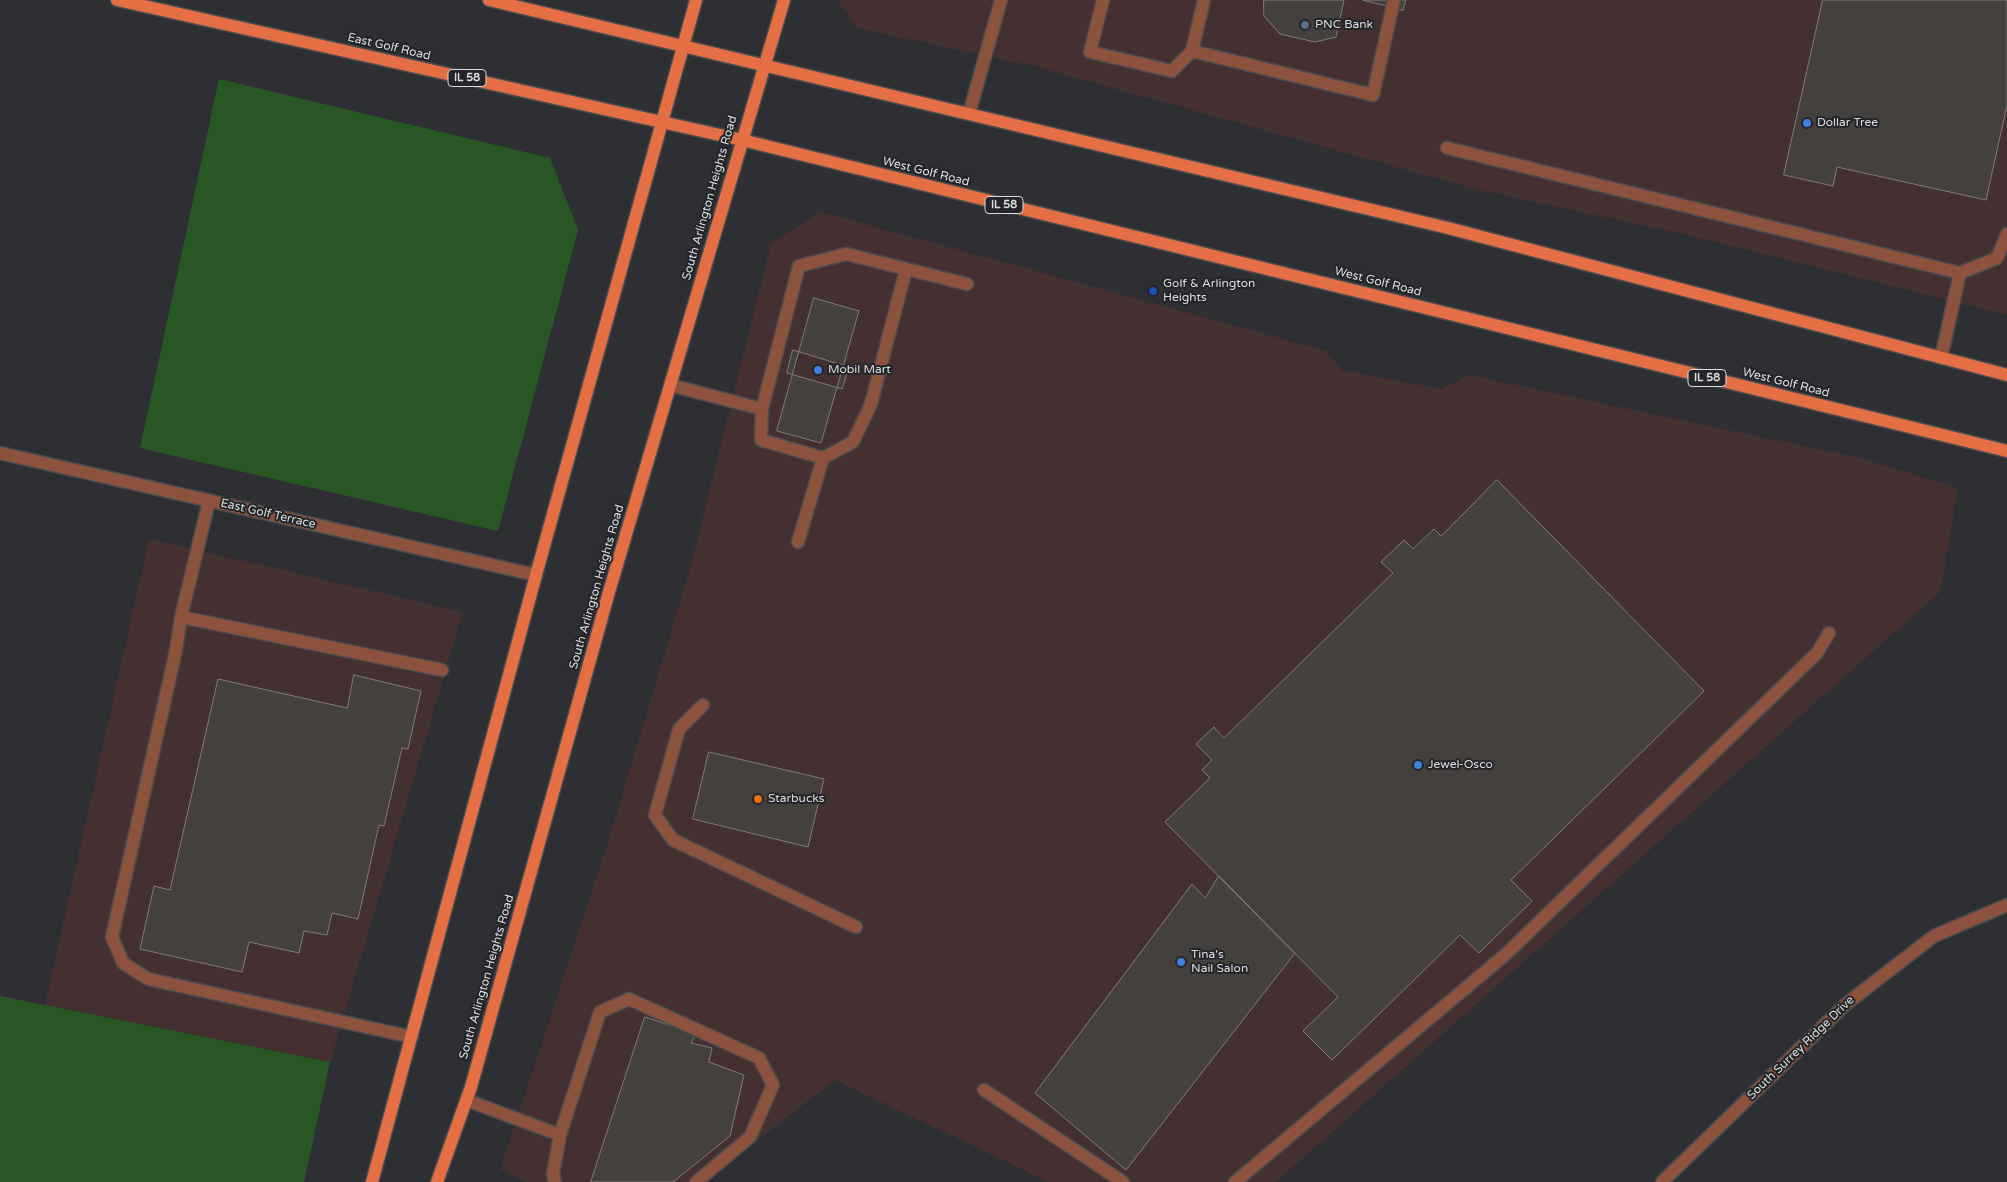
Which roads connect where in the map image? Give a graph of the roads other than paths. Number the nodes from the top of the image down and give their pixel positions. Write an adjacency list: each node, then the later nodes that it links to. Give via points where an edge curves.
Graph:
1 (117, 0): 13 (main road, East Golf Road / IL 58)
2 (489, 0): 9 (main road)
3 (696, 0): 9 (main road)
4 (784, 0): 11 (main road, South Arlington Heights Road)
5 (1001, 0): 12 (street)
6 (1102, 0): 10 (street, via 1090,52 1172,71)
7 (1204, 0): 10 (street)
8 (1394, 0): 10 (street, via 1373,95)
9 (684, 45): 11 (main road); 13 (main road)
10 (1192, 51)
11 (764, 66): 12 (main road); 14 (main road, South Arlington Heights Road)
12 (969, 114): 20 (main road, via 1448,228)
13 (662, 122): 14 (main road, East Golf Road / IL 58); 29 (main road)
14 (742, 140): 22 (main road, South Arlington Heights Road); 24 (main road, West Golf Road / IL 58)
15 (1447, 148): 18 (street)
16 (2007, 234): 18 (street, via 1998,258)
17 (906, 269): 19 (street); 23 (street, via 846,254 799,266); 26 (street, via 871,404 854,442)
18 (1960, 273): 20 (street)
19 (967, 284)
20 (1942, 358): 21 (main road)
21 (2007, 375)
22 (670, 385): 23 (street); 38 (main road, South Arlington Heights Road)
23 (762, 409): 26 (street, via 761,440)
24 (2007, 452)
25 (0, 454): 27 (street, East Golf Terrace)
26 (823, 458): 28 (street)
27 (209, 501): 29 (street, East Golf Terrace); 30 (street)
28 (798, 542)
29 (536, 575): 36 (main road)
30 (181, 617): 32 (street); 36 (street, via 112,937 124,963 148,979)
31 (1829, 633): 45 (street, via 1817,653 1505,955)
32 (442, 670)
33 (703, 705): 35 (street, via 679,730 655,815 673,840)
34 (2007, 905): 46 (street, South Surrey Ridge Drive, via 1934,936 1846,1004)
35 (856, 927)
36 (412, 1037): 40 (main road)
37 (984, 1090): 44 (street)
38 (466, 1100): 39 (street); 41 (main road, South Arlington Heights Road)
39 (560, 1135): 42 (street); 43 (street, via 600,1012 628,999 759,1058 772,1085 750,1137)
40 (372, 1182)
41 (437, 1182)
42 (555, 1182)
43 (696, 1182)
44 (1123, 1182)
45 (1235, 1182)
46 (1662, 1182)

